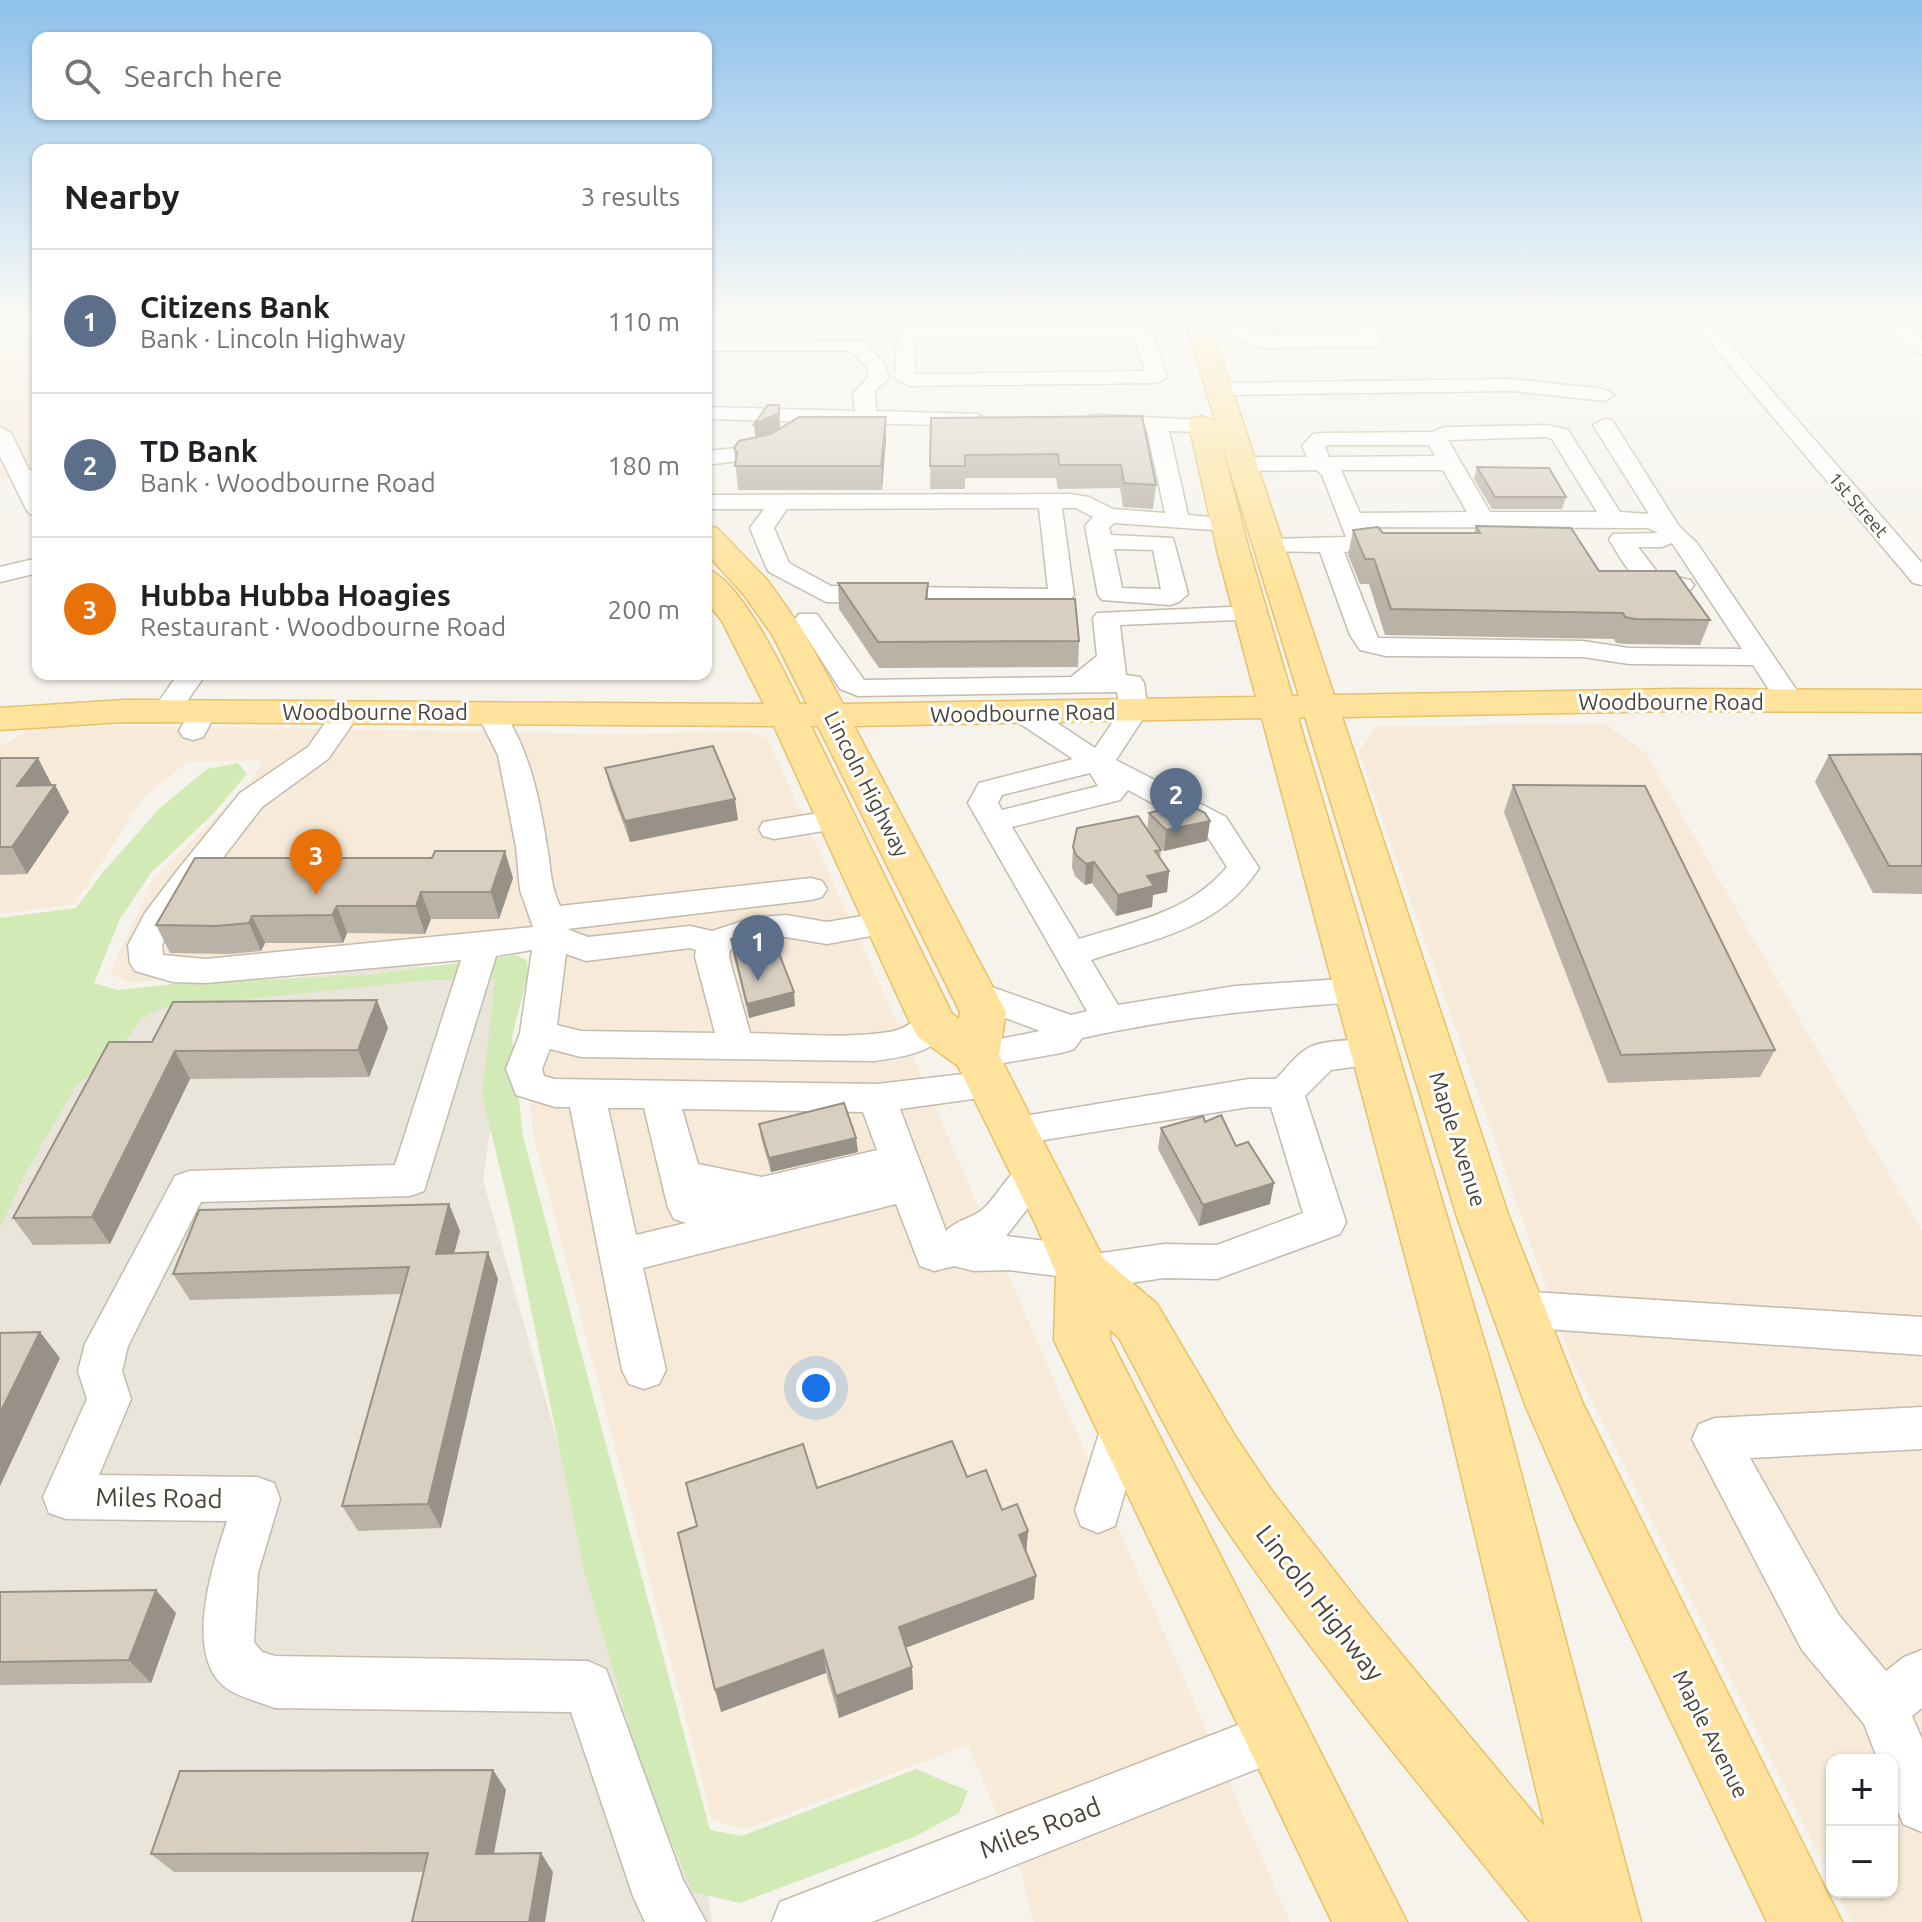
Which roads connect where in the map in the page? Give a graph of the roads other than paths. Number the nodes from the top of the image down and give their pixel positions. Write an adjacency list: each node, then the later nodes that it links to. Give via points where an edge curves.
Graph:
1 (865, 411): 7 (street)
2 (1200, 411): 12 (main road)
3 (1226, 411): 20 (main road, Maple Avenue)
4 (1778, 411): 41 (street, 1st Street)
5 (712, 413): 6 (street)
6 (794, 413): 7 (street); 17 (street, via 790,438 761,452)
7 (867, 417): 8 (street)
8 (995, 420)
9 (1071, 421): 10 (street)
10 (1157, 425): 12 (street); 31 (street)
11 (1604, 425): 33 (street)
12 (1204, 426): 32 (main road)
13 (0, 433): 21 (street)
14 (1436, 438): 16 (street, via 1445,433 1547,431 1560,435); 18 (street, via 1321,439 1313,446); 19 (street)
15 (1541, 454): 16 (street)
16 (1572, 454): 29 (street)
17 (712, 457)
18 (1321, 462): 19 (street); 20 (street); 30 (street, via 1332,473)
19 (1450, 463): 28 (street)
20 (1243, 464): 36 (main road, Maple Avenue)
21 (19, 475): 22 (street)
22 (32, 498)
23 (1050, 501): 24 (street); 24 (street, via 1061,595 1057,597 826,594 778,567 762,528); 27 (street, via 1081,502)
24 (780, 502): 25 (street)
25 (712, 505)
26 (712, 513): 50 (main road, Lincoln Highway, via 756,588)
27 (1108, 516): 31 (street); 34 (street, via 1097,526)
28 (1482, 519): 29 (street); 30 (street)
29 (1613, 519): 33 (street, via 1652,520)
30 (1351, 520): 35 (street, via 1361,544)
31 (1178, 521): 32 (street)
32 (1226, 524): 47 (main road)
33 (1675, 532): 43 (street); 43 (street, via 1621,539 1646,579)
34 (1100, 542): 46 (street, via 1111,595); 46 (street, via 1164,543 1175,594)
35 (1329, 545): 36 (street); 49 (street, via 1369,644)
36 (1269, 546): 57 (main road, Maple Avenue)
37 (32, 547): 38 (street)
38 (0, 555)
39 (32, 567): 40 (street)
40 (0, 575)
41 (1922, 578)
42 (32, 584): 45 (street)
43 (1713, 585): 49 (street)
44 (712, 587): 62 (main road, Lincoln Highway, via 752,644)
45 (0, 592)
46 (1131, 607): 47 (street); 52 (street, via 1106,618)
47 (1251, 614): 58 (main road)
48 (808, 619): 50 (street)
49 (1761, 657): 53 (street)
50 (820, 663): 55 (street, via 858,688); 63 (main road, Lincoln Highway)
51 (191, 680): 64 (street)
52 (1119, 685): 55 (main road, Woodbourne Road); 55 (street, via 1078,685); 58 (main road, Woodbourne Road); 66 (street, via 1110,750)
53 (1790, 701): 54 (main road, Woodbourne Road); 57 (main road, Woodbourne Road)
54 (1922, 701)
55 (1006, 704): 63 (main road, Woodbourne Road); 66 (street)
56 (0, 706): 59 (main road, Woodbourne Road)
57 (1320, 707): 58 (main road, Woodbourne Road); 95 (main road, Maple Avenue)
58 (1278, 710): 75 (main road)
59 (124, 711): 64 (main road, Woodbourne Road); 65 (main road, Woodbourne Road)
60 (347, 712): 61 (main road, Woodbourne Road); 64 (main road, Woodbourne Road); 74 (street, via 318,753 251,800 187,879 145,945 147,963 206,971)
61 (490, 712): 62 (main road, Woodbourne Road); 71 (street, via 513,755 536,890)
62 (787, 714): 63 (main road, Woodbourne Road); 67 (main road, Lincoln Highway)
63 (831, 715): 76 (main road, Lincoln Highway)
64 (187, 718)
65 (0, 719)
66 (1097, 762): 73 (street, via 990,789 983,803); 73 (street, via 1215,824 1243,868 1224,892 1189,916)
67 (837, 820): 68 (street); 70 (main road, Lincoln Highway)
68 (774, 829)
69 (811, 889): 71 (street)
70 (886, 923): 72 (street, via 827,933 786,926 752,929); 80 (main road, Lincoln Highway)
71 (550, 927): 72 (street, via 586,949 690,937); 74 (street); 79 (street)
72 (714, 943): 81 (street, via 712,957)
73 (1071, 954): 77 (street)
74 (479, 956): 105 (street, Miles Road, via 410,1180 189,1187 107,1344 100,1371 109,1399 66,1497 257,1499 234,1573 228,1650 245,1671 275,1682 588,1687 661,1896)
75 (1357, 990): 77 (street, via 1235,998); 82 (main road)
76 (972, 992): 78 (street); 83 (main road, Lincoln Highway, via 983,1012)
77 (1109, 1019): 78 (street)
78 (1070, 1028): 83 (street, via 1061,1040)
79 (538, 1033): 81 (street, via 581,1044); 84 (street, via 524,1069 529,1085 555,1093)
80 (920, 1034): 81 (street, via 874,1048); 83 (main road, Lincoln Highway)
81 (736, 1046)
82 (1375, 1053): 85 (street, via 1321,1057); 91 (main road)
83 (983, 1070): 87 (street); 88 (main road, Lincoln Highway)
84 (586, 1093): 86 (street); 93 (street)
85 (1285, 1093): 88 (street, via 1249,1093); 94 (street, via 1326,1222 1217,1262)
86 (659, 1095): 87 (street); 89 (street, via 688,1208 710,1212 762,1193)
87 (877, 1098): 89 (street)
88 (1013, 1130): 90 (main road, Lincoln Highway)
89 (904, 1172): 92 (street, via 934,1254); 93 (street)
90 (1035, 1174): 92 (street, via 996,1222); 94 (main road, Lincoln Highway)
91 (1421, 1217): 95 (main road, via 1465,1272); 109 (main road)
92 (954, 1249): 94 (street)
93 (622, 1256): 97 (street)
94 (1081, 1267): 98 (main road, Lincoln Highway, via 1082,1340); 108 (main road, Lincoln Highway, via 1138,1321 1214,1456 1284,1559)
95 (1516, 1309): 96 (street); 110 (main road, Maple Avenue, via 1603,1514)
96 (1922, 1336)
97 (644, 1370)
98 (1123, 1423): 100 (street); 103 (main road, Lincoln Highway)
99 (1922, 1428): 102 (street, via 1715,1439 1820,1632)
100 (1098, 1510)
101 (1922, 1675): 102 (street)
102 (1883, 1707): 104 (street)
103 (1279, 1735): 106 (street, Miles Road); 107 (main road, Lincoln Highway)
104 (1922, 1805)
105 (678, 1922)
106 (800, 1922)
107 (1370, 1922)
108 (1576, 1922)
109 (1604, 1922)
110 (1805, 1922)

